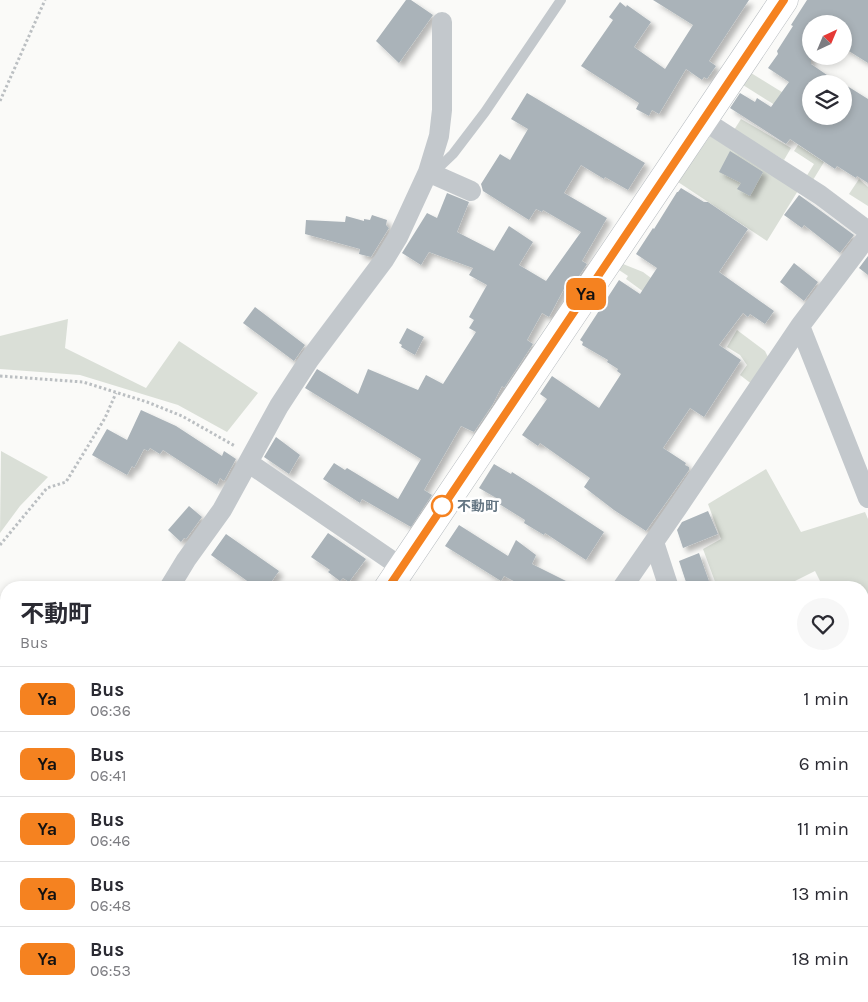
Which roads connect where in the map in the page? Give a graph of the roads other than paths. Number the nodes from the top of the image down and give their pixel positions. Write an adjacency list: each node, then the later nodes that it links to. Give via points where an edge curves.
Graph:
1 (561, 0): 5 (lane, via 459,147)
2 (784, 0): 4 (main road)
3 (442, 22): 5 (street, via 442,110)
4 (703, 120): 7 (street, via 820,195); 13 (main road)
5 (430, 173): 6 (street); 10 (street, via 384,260 309,360)
6 (471, 191)
7 (868, 231)
8 (868, 236): 9 (street)
9 (800, 326): 11 (street); 12 (street)
10 (250, 460): 13 (street); 14 (street, via 222,510)
11 (868, 498)
12 (654, 542): 15 (street); 16 (street)
13 (394, 577)
14 (173, 581)
15 (627, 581)
16 (667, 581)

